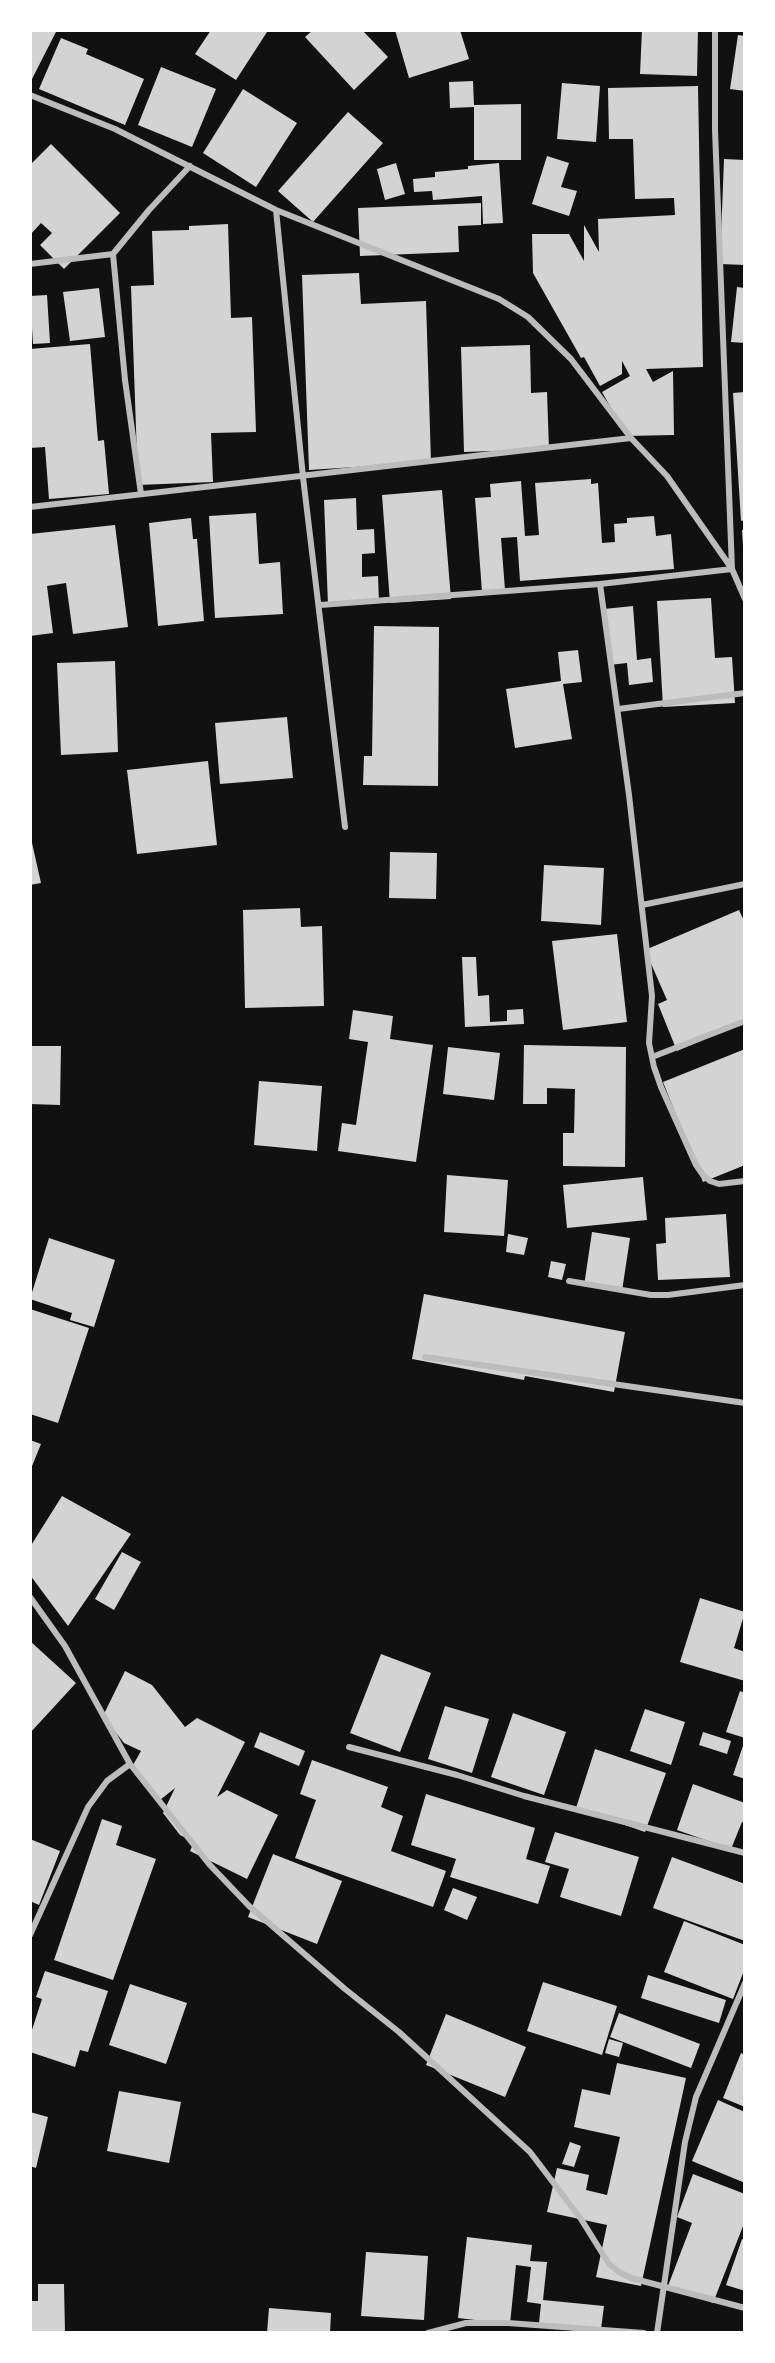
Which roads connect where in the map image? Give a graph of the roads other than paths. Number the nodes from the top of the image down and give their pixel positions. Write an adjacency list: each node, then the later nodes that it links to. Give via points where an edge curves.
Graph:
1 (716, 30): 11 (street, via 715,130)
2 (30, 95): 3 (street, via 115,129)
3 (190, 166): 4 (street); 5 (street)
4 (276, 210): 7 (street, via 499,299 528,317 571,359); 8 (street)
5 (113, 254): 6 (street); 9 (street)
6 (30, 264)
7 (631, 438): 8 (street); 11 (street, via 667,476)
8 (303, 477): 9 (street); 15 (street)
9 (141, 494): 10 (street)
10 (30, 507)
11 (732, 569): 12 (street); 13 (street)
12 (742, 582): 14 (street)
13 (600, 584): 15 (street); 17 (street)
14 (745, 599)
15 (320, 605): 18 (street)
16 (745, 693): 17 (street)
17 (618, 709): 20 (street)
18 (345, 827)
19 (745, 884): 20 (street)
20 (642, 905): 22 (street, via 652,996)
21 (745, 1021): 22 (street)
22 (652, 1057): 23 (street, via 696,1165 719,1184)
23 (745, 1181)
24 (569, 1281): 25 (street, via 651,1295)
25 (745, 1285)
26 (425, 1358): 27 (street)
27 (745, 1403)
28 (30, 1598): 30 (street, via 65,1646)
29 (349, 1747): 31 (street)
30 (130, 1764): 32 (street, via 107,1781 88,1807); 34 (street, via 208,1864 249,1906 399,2032 530,2152 581,2219 609,2264 631,2278)
31 (745, 1853)
32 (30, 1935)
33 (745, 1983): 34 (street, via 696,2097 685,2142)
34 (663, 2285): 35 (street); 38 (street)
35 (745, 2308)
36 (428, 2333): 37 (street, via 466,2323 508,2323)
37 (644, 2333)
38 (657, 2333)

